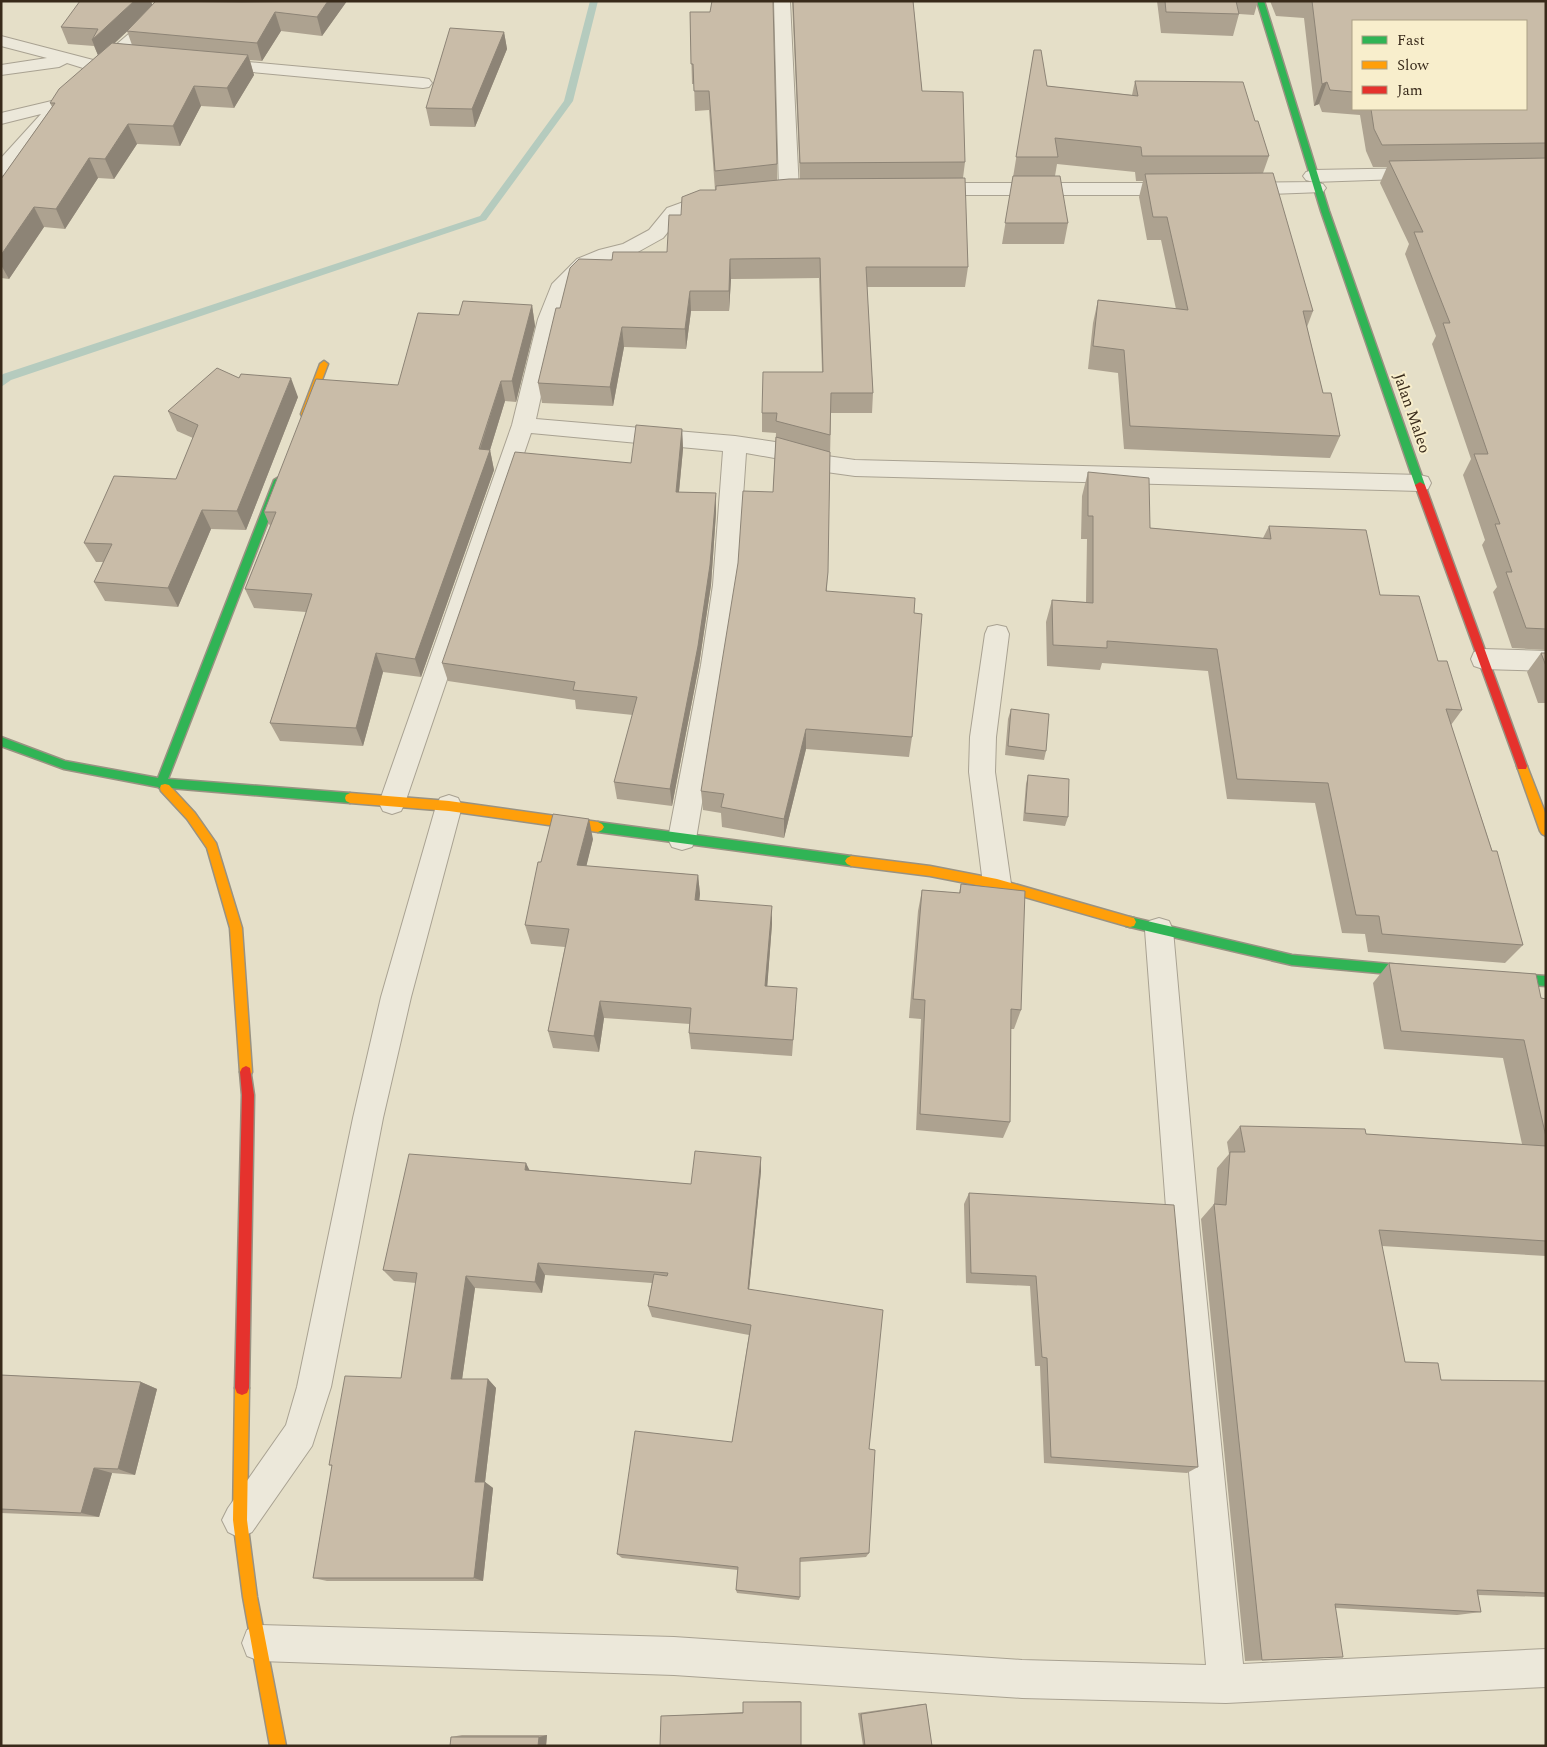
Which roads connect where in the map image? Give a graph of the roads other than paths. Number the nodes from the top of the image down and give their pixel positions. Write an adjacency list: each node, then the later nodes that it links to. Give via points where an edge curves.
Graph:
1 (171, 1): 5 (street, via 152,23)
2 (782, 1): 18 (street)
3 (1260, 1): 16 (street, Jalan Maleo)
4 (1, 41): 7 (street)
5 (115, 55): 6 (street); 9 (street)
6 (135, 57)
7 (69, 60): 9 (street); 10 (street)
8 (194, 62): 12 (street)
9 (101, 67): 11 (street)
10 (1, 70)
11 (87, 79)
12 (423, 83)
13 (1, 119): 14 (street, via 67,98)
14 (1, 170)
15 (1439, 174): 16 (street)
16 (1315, 182): 17 (street, via 1209,189); 25 (street, Jalan Maleo)
17 (908, 189)
18 (789, 191)
19 (734, 197): 21 (street, via 707,200 674,212 656,234 629,249 584,263 562,284 548,319)
20 (324, 364): 22 (street)
21 (523, 425): 23 (street); 31 (street)
22 (299, 428)
23 (736, 444): 25 (street, via 855,468); 34 (street, via 725,585)
24 (282, 473): 30 (street)
25 (1420, 483): 27 (street, Jalan Maleo)
26 (997, 634): 35 (street, via 983,737 982,772)
27 (1483, 659): 28 (street); 33 (street, Jalan Maleo)
28 (1546, 661)
29 (1, 741): 30 (street, via 64,765)
30 (161, 783): 31 (street); 40 (street, via 191,816 212,846 236,928 248,1095)
31 (392, 803): 32 (street)
32 (449, 806): 34 (street); 40 (street, via 387,1034 311,1397 300,1434)
33 (1546, 832)
34 (682, 839): 35 (street, via 930,870)
35 (997, 884): 36 (street)
36 (1159, 930): 37 (street, via 1292,960); 43 (street)
37 (1438, 974)
38 (1487, 977): 39 (street)
39 (1546, 981)
40 (240, 1520): 41 (street)
41 (260, 1643): 43 (street, via 674,1656 1022,1679); 44 (street)
42 (1546, 1668): 43 (street)
43 (1226, 1684)
44 (278, 1746)

